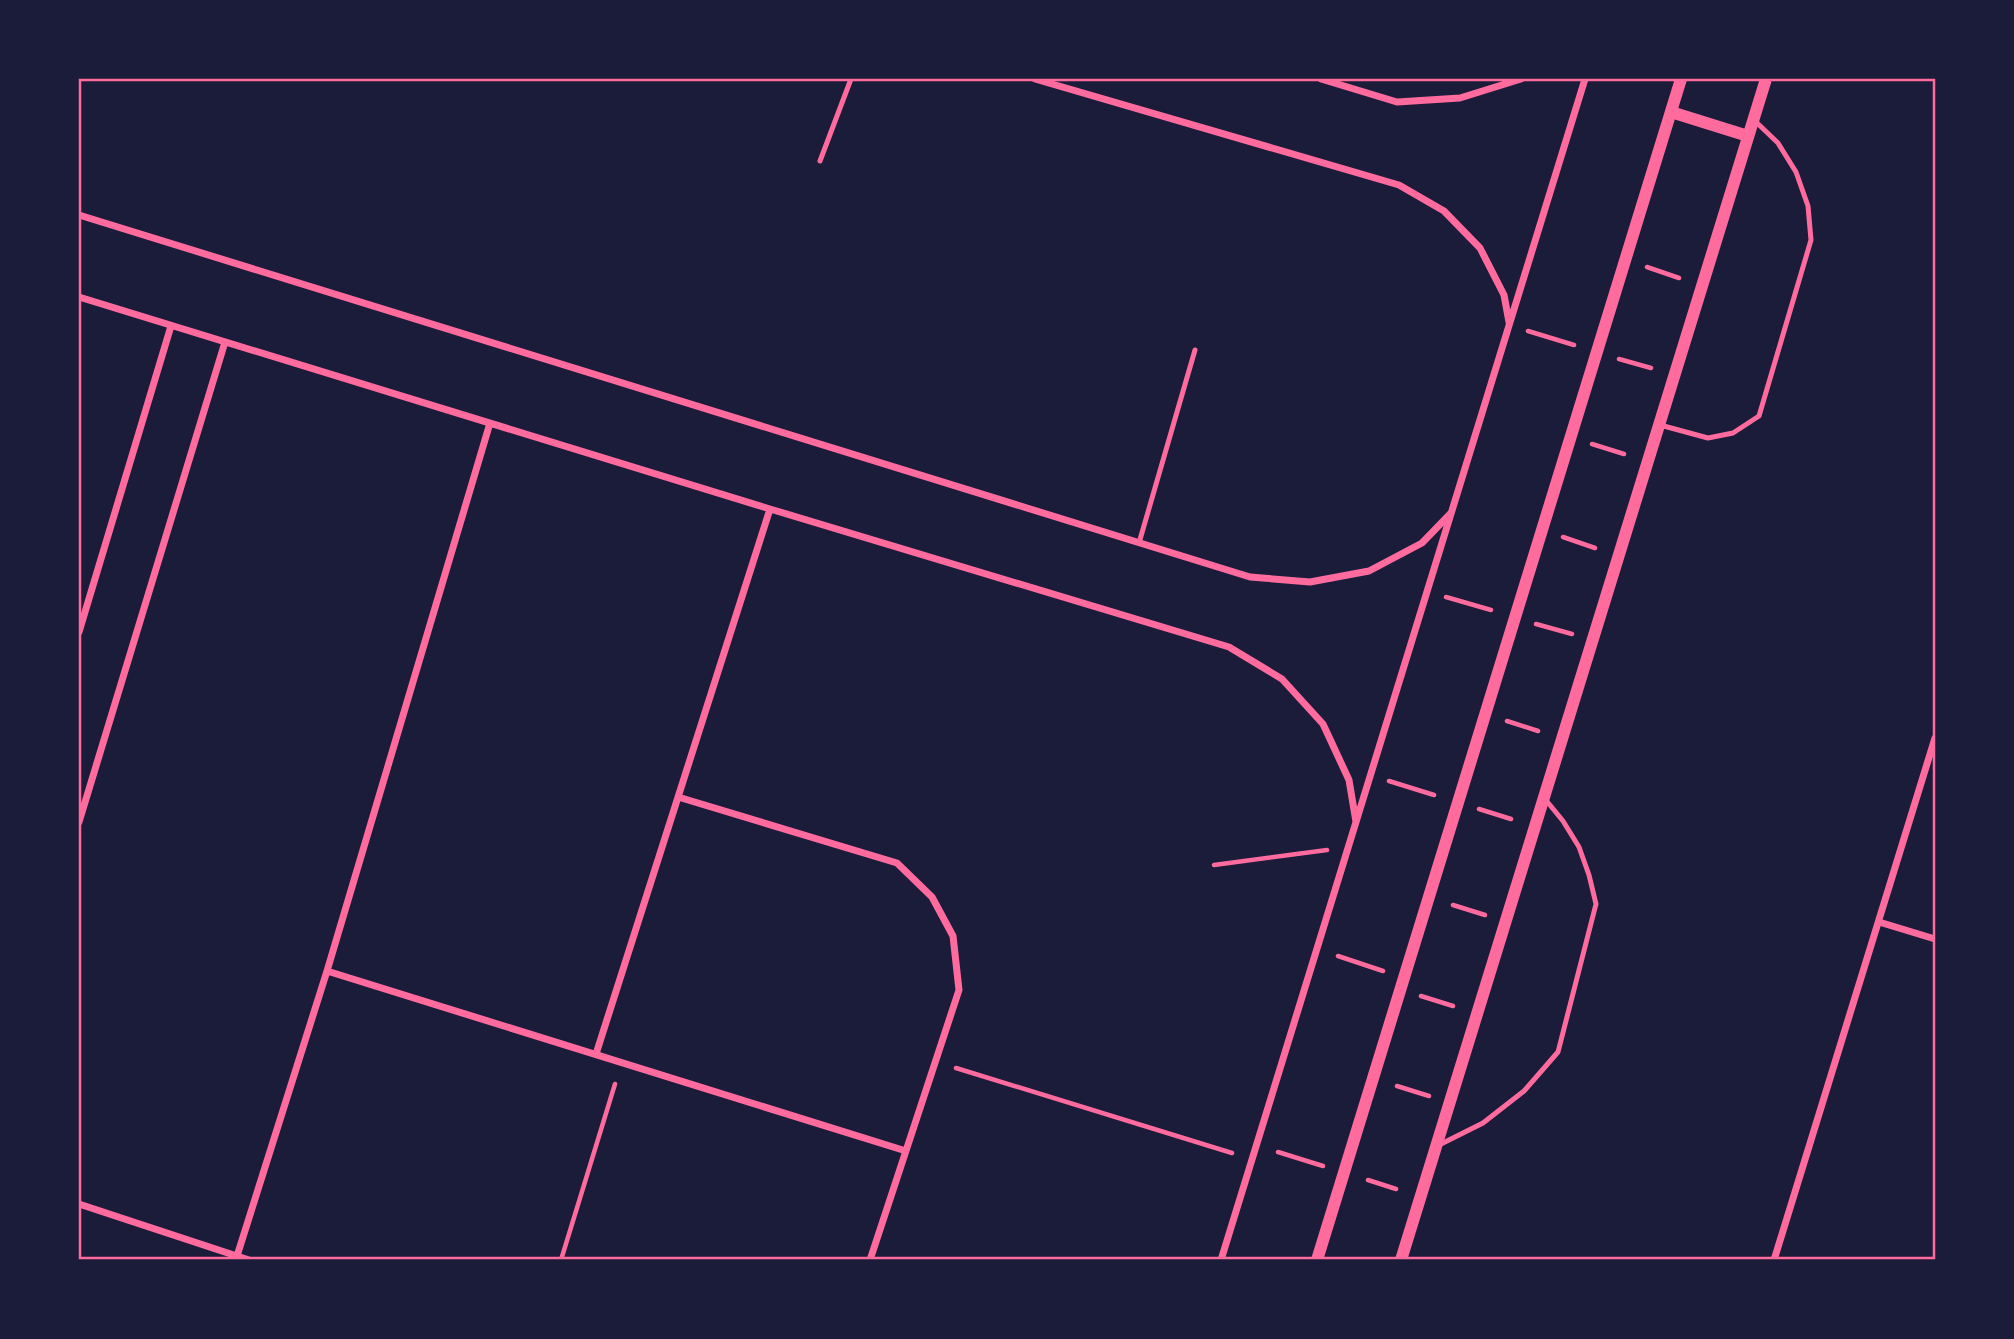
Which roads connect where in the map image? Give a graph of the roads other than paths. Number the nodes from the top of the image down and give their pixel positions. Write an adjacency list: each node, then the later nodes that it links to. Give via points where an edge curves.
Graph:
1 (851, 79): 11 (lane)
2 (1035, 79): 14 (street, via 1399,185 1444,211 1480,248 1504,295)
3 (1321, 79): 4 (street, via 1398,102 1460,98)
4 (1521, 79)
5 (1585, 79): 14 (street)
6 (1681, 79): 8 (street)
7 (1766, 79): 9 (street)
8 (1671, 112): 10 (street); 40 (street)
9 (1753, 119): 10 (street); 19 (lane, via 1778,143 1796,172 1808,205 1811,240 1759,416 1733,433 1708,438)
10 (1748, 136): 19 (street)
11 (820, 161)
12 (79, 215): 22 (street)
13 (79, 297): 15 (street)
14 (1509, 325): 21 (street)
15 (171, 326): 16 (street); 23 (street)
16 (225, 342): 18 (street); 27 (street)
17 (1195, 350): 22 (lane)
18 (490, 423): 20 (street); 31 (street)
19 (1660, 425): 26 (street)
20 (769, 509): 25 (street); 28 (street, via 1229,647 1282,679 1322,724 1349,780)
21 (1451, 513): 22 (street, via 1422,542 1368,571 1310,582 1250,577); 28 (street)
22 (1139, 543)
23 (79, 632)
24 (1935, 738): 29 (street)
25 (678, 797): 32 (street); 34 (street, via 897,863 932,897 953,936 959,990)
26 (1544, 797): 33 (street); 33 (lane, via 1578,847 1596,904 1558,1052 1524,1091 1483,1123)
27 (79, 822)
28 (1356, 822): 39 (street)
29 (1878, 922): 30 (street); 42 (street)
30 (1935, 939)
31 (327, 971): 32 (street); 36 (street)
32 (596, 1054): 34 (street)
33 (1436, 1146): 41 (street)
34 (906, 1151): 38 (street)
35 (79, 1203): 36 (street)
36 (237, 1256): 37 (street)
37 (248, 1260)
38 (870, 1260)
39 (1221, 1260)
40 (1317, 1260)
41 (1401, 1260)
42 (1774, 1260)

